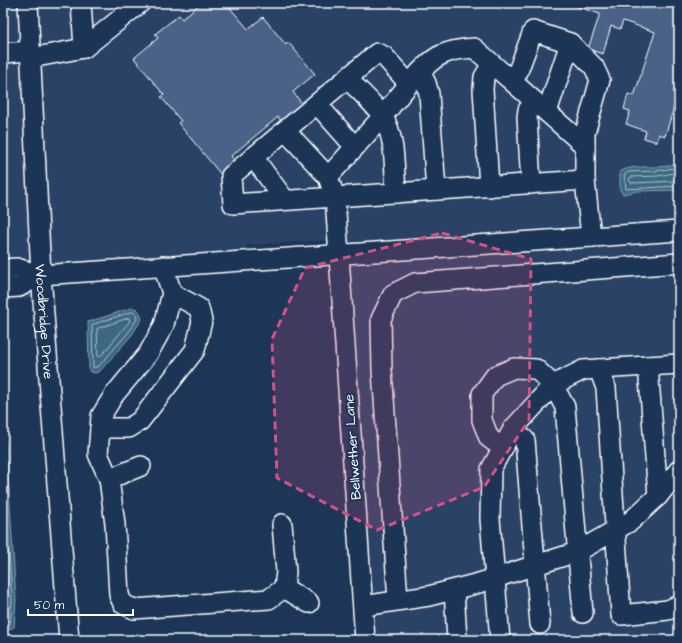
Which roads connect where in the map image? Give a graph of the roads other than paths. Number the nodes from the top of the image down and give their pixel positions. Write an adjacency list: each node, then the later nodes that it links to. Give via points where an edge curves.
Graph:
1 (28, 3): 7 (street, Woodbridge Drive)
2 (81, 3): 5 (street)
3 (140, 3): 5 (street)
4 (570, 43): 8 (street, via 533,31 517,74); 12 (street); 15 (street, via 594,67 600,80 585,133)
5 (84, 48): 7 (street)
6 (3, 53): 7 (street)
7 (31, 54): 32 (street, Woodbridge Drive)
8 (499, 70): 10 (street, via 474,48 453,49 432,60); 12 (street); 21 (street, via 484,77)
9 (347, 78): 10 (street, via 378,53); 11 (street); 13 (street)
10 (415, 78): 13 (street); 22 (street, via 426,83 429,94)
11 (317, 104): 14 (street); 16 (street)
12 (540, 107): 15 (street); 20 (street, via 528,110 527,117)
13 (382, 117): 16 (street); 23 (street, via 391,139)
14 (285, 130): 17 (street); 18 (street)
15 (585, 146): 19 (street)
16 (355, 147): 18 (street)
17 (253, 157): 25 (street); 25 (street, via 231,176 233,204)
18 (328, 177): 24 (street, Bellwether Lane)
19 (585, 180): 20 (street); 27 (street)
20 (531, 184): 21 (street)
21 (489, 187): 22 (street)
22 (436, 190): 23 (street)
23 (396, 193): 24 (street)
24 (335, 197): 25 (street); 28 (street, Bellwether Lane)
25 (285, 200)
26 (679, 231): 27 (street)
27 (592, 237): 28 (street)
28 (339, 254): 30 (street); 56 (street, Bellwether Lane)
29 (679, 263): 53 (street, via 415,282 393,294 381,319 382,370)
30 (163, 266): 32 (street); 34 (street)
31 (3, 269): 32 (street, via 17,268)
32 (41, 275): 33 (street, via 19,287); 59 (street, Woodbridge Drive)
33 (3, 288)
34 (172, 293): 39 (street, via 161,331 148,354 114,395 101,416); 39 (street, via 198,308 202,320 195,350 140,421 128,428)
35 (679, 364): 36 (street)
36 (648, 366): 37 (street); 45 (street)
37 (599, 369): 38 (street, via 584,370); 47 (street, via 606,388)
38 (553, 386): 40 (street); 41 (street, via 536,369 514,368 496,376 482,394 482,420 489,438); 48 (street, via 565,407)
39 (100, 428): 44 (street, via 98,454)
40 (513, 429): 41 (street); 49 (street, via 524,440)
41 (503, 448): 50 (street, via 491,469 490,519)
42 (141, 466): 44 (street)
43 (679, 470): 45 (street)
44 (109, 479): 51 (street, via 115,524 119,595 123,604 134,610 269,599)
45 (658, 496): 47 (street, via 631,521)
46 (282, 524): 51 (street, via 286,572)
47 (615, 530): 48 (street); 55 (street, via 621,615 668,610)
48 (577, 552): 49 (street); 57 (street)
49 (535, 566): 50 (street); 58 (street)
50 (496, 578): 52 (street); 62 (street)
51 (284, 588): 54 (street)
52 (454, 590): 53 (street); 61 (street)
53 (398, 600): 56 (street)
54 (308, 603)
55 (679, 605)
56 (363, 606): 60 (street, Bellwether Lane)
57 (583, 613)
58 (540, 624)
59 (69, 640)
60 (365, 640)
61 (457, 640)
62 (500, 640)

